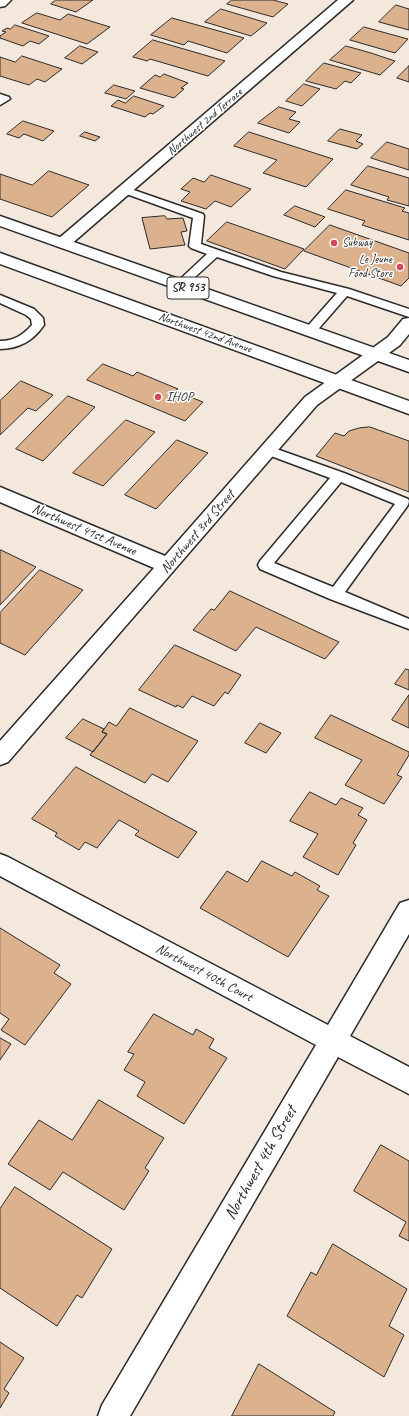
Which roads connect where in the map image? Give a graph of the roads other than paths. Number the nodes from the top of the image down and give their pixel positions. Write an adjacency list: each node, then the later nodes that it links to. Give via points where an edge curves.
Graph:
1 (4, 0): 3 (street)
2 (346, 0): 6 (street, Northwest 2nd Terrace)
3 (0, 3)
4 (0, 97): 5 (lane, via 5,99)
5 (0, 102)
6 (125, 190): 8 (street, Northwest 2nd Terrace); 9 (lane, via 199,216 195,246)
7 (0, 221): 8 (street, SR 953)
8 (63, 243): 11 (street, SR 953)
9 (215, 253): 11 (lane); 12 (lane, via 277,274)
10 (0, 258): 20 (street, Northwest 42nd Avenue / SR 953)
11 (180, 285): 16 (street, SR 953)
12 (345, 291): 14 (lane); 16 (lane)
13 (0, 299): 17 (lane, via 30,312 37,318 38,325 31,334 17,343)
14 (409, 313)
15 (409, 323): 18 (street, Northwest 3rd Street, via 394,341)
16 (310, 331): 18 (street, SR 953)
17 (0, 345)
18 (375, 355): 19 (street, SR 953); 20 (street, Northwest 3rd Street)
19 (409, 366)
20 (338, 382): 21 (street, Northwest 42nd Avenue / SR 953); 22 (street, Northwest 3rd Street, via 311,401)
21 (409, 408)
22 (268, 450): 23 (lane); 25 (street, Northwest 3rd Street)
23 (339, 476): 26 (lane, via 403,502); 26 (lane, via 265,566)
24 (0, 494): 25 (street, Northwest 41st Avenue)
25 (168, 566): 28 (street, Northwest 3rd Street)
26 (335, 595): 27 (lane)
27 (408, 624)
28 (0, 756)
29 (0, 864): 31 (street, Northwest 40th Court)
30 (409, 911): 31 (street, Northwest 4th Street)
31 (332, 1041): 32 (street, Northwest 40th Court); 33 (street, Northwest 4th Street)
32 (409, 1081)
33 (112, 1416)

